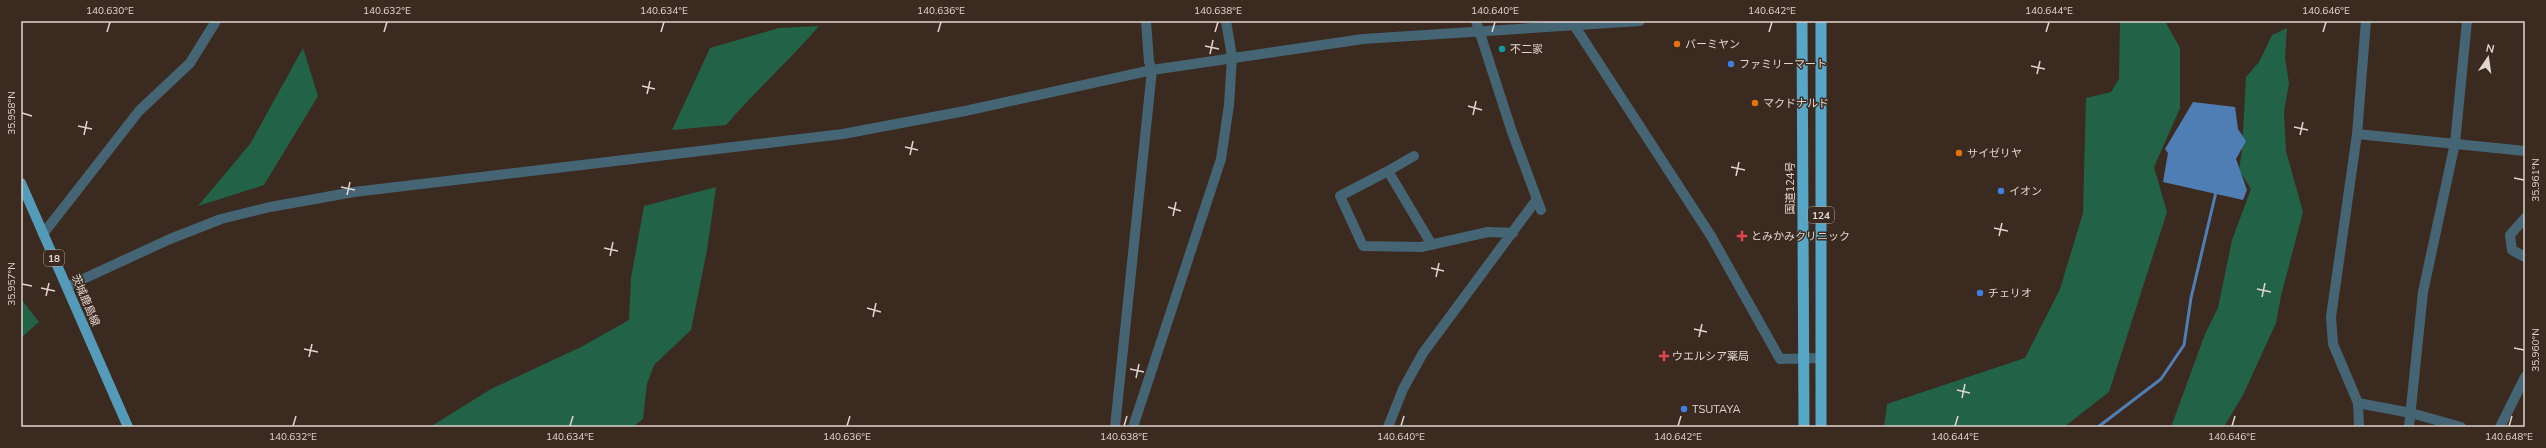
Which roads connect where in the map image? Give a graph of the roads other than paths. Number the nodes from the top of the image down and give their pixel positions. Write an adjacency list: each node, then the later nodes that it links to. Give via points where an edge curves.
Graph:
1 (216, 21): 25 (street, via 190,63 139,111)
2 (1146, 21): 14 (street, via 1148,62)
3 (1226, 21): 13 (street)
4 (1476, 21): 12 (street)
5 (1640, 21): 11 (street)
6 (1802, 21): 29 (highway, 国道124号 / 124)
7 (1821, 21): 30 (highway, 124)
8 (2366, 21): 15 (street)
9 (2467, 21): 16 (street)
10 (1553, 24): 11 (street); 12 (street)
11 (1574, 25): 29 (street, via 1711,236 1780,359)
12 (1479, 32): 13 (street, via 1363,39); 21 (street)
13 (1232, 57): 14 (street); 36 (street, via 1230,105 1221,159)
14 (1152, 70): 28 (street, via 965,111 857,131 721,150 354,192 270,207 221,219 170,238); 35 (street)
15 (2357, 134): 16 (street); 32 (street, via 2331,317 2333,344)
16 (2455, 143): 17 (street); 33 (street, via 2423,292)
17 (2525, 151)
18 (1414, 156): 19 (street)
19 (1388, 171): 26 (street); 26 (street, via 1340,196 1363,246)
20 (21, 183): 25 (main road, 茨城鹿島線 / 18)
21 (1537, 199): 22 (street); 24 (street)
22 (1541, 210)
23 (2525, 218): 27 (street, via 2510,236 2512,250)
24 (1513, 233): 26 (street, via 1488,232); 37 (street, via 1423,353 1403,389)
25 (43, 234): 28 (main road, 茨城鹿島線 / 18)
26 (1432, 245)
27 (2525, 257)
28 (68, 286): 34 (main road, 茨城鹿島線 / 18)
29 (1803, 358): 30 (street); 38 (highway, 国道124号 / 124)
30 (1821, 358): 39 (highway, 124)
31 (2525, 377): 43 (street)
32 (2358, 403): 33 (street); 40 (street)
33 (2411, 413): 41 (street); 42 (street)
34 (128, 427)
35 (1115, 427)
36 (1133, 427)
37 (1388, 427)
38 (1804, 427)
39 (1821, 427)
40 (2359, 427)
41 (2409, 427)
42 (2461, 427)
43 (2500, 427)

